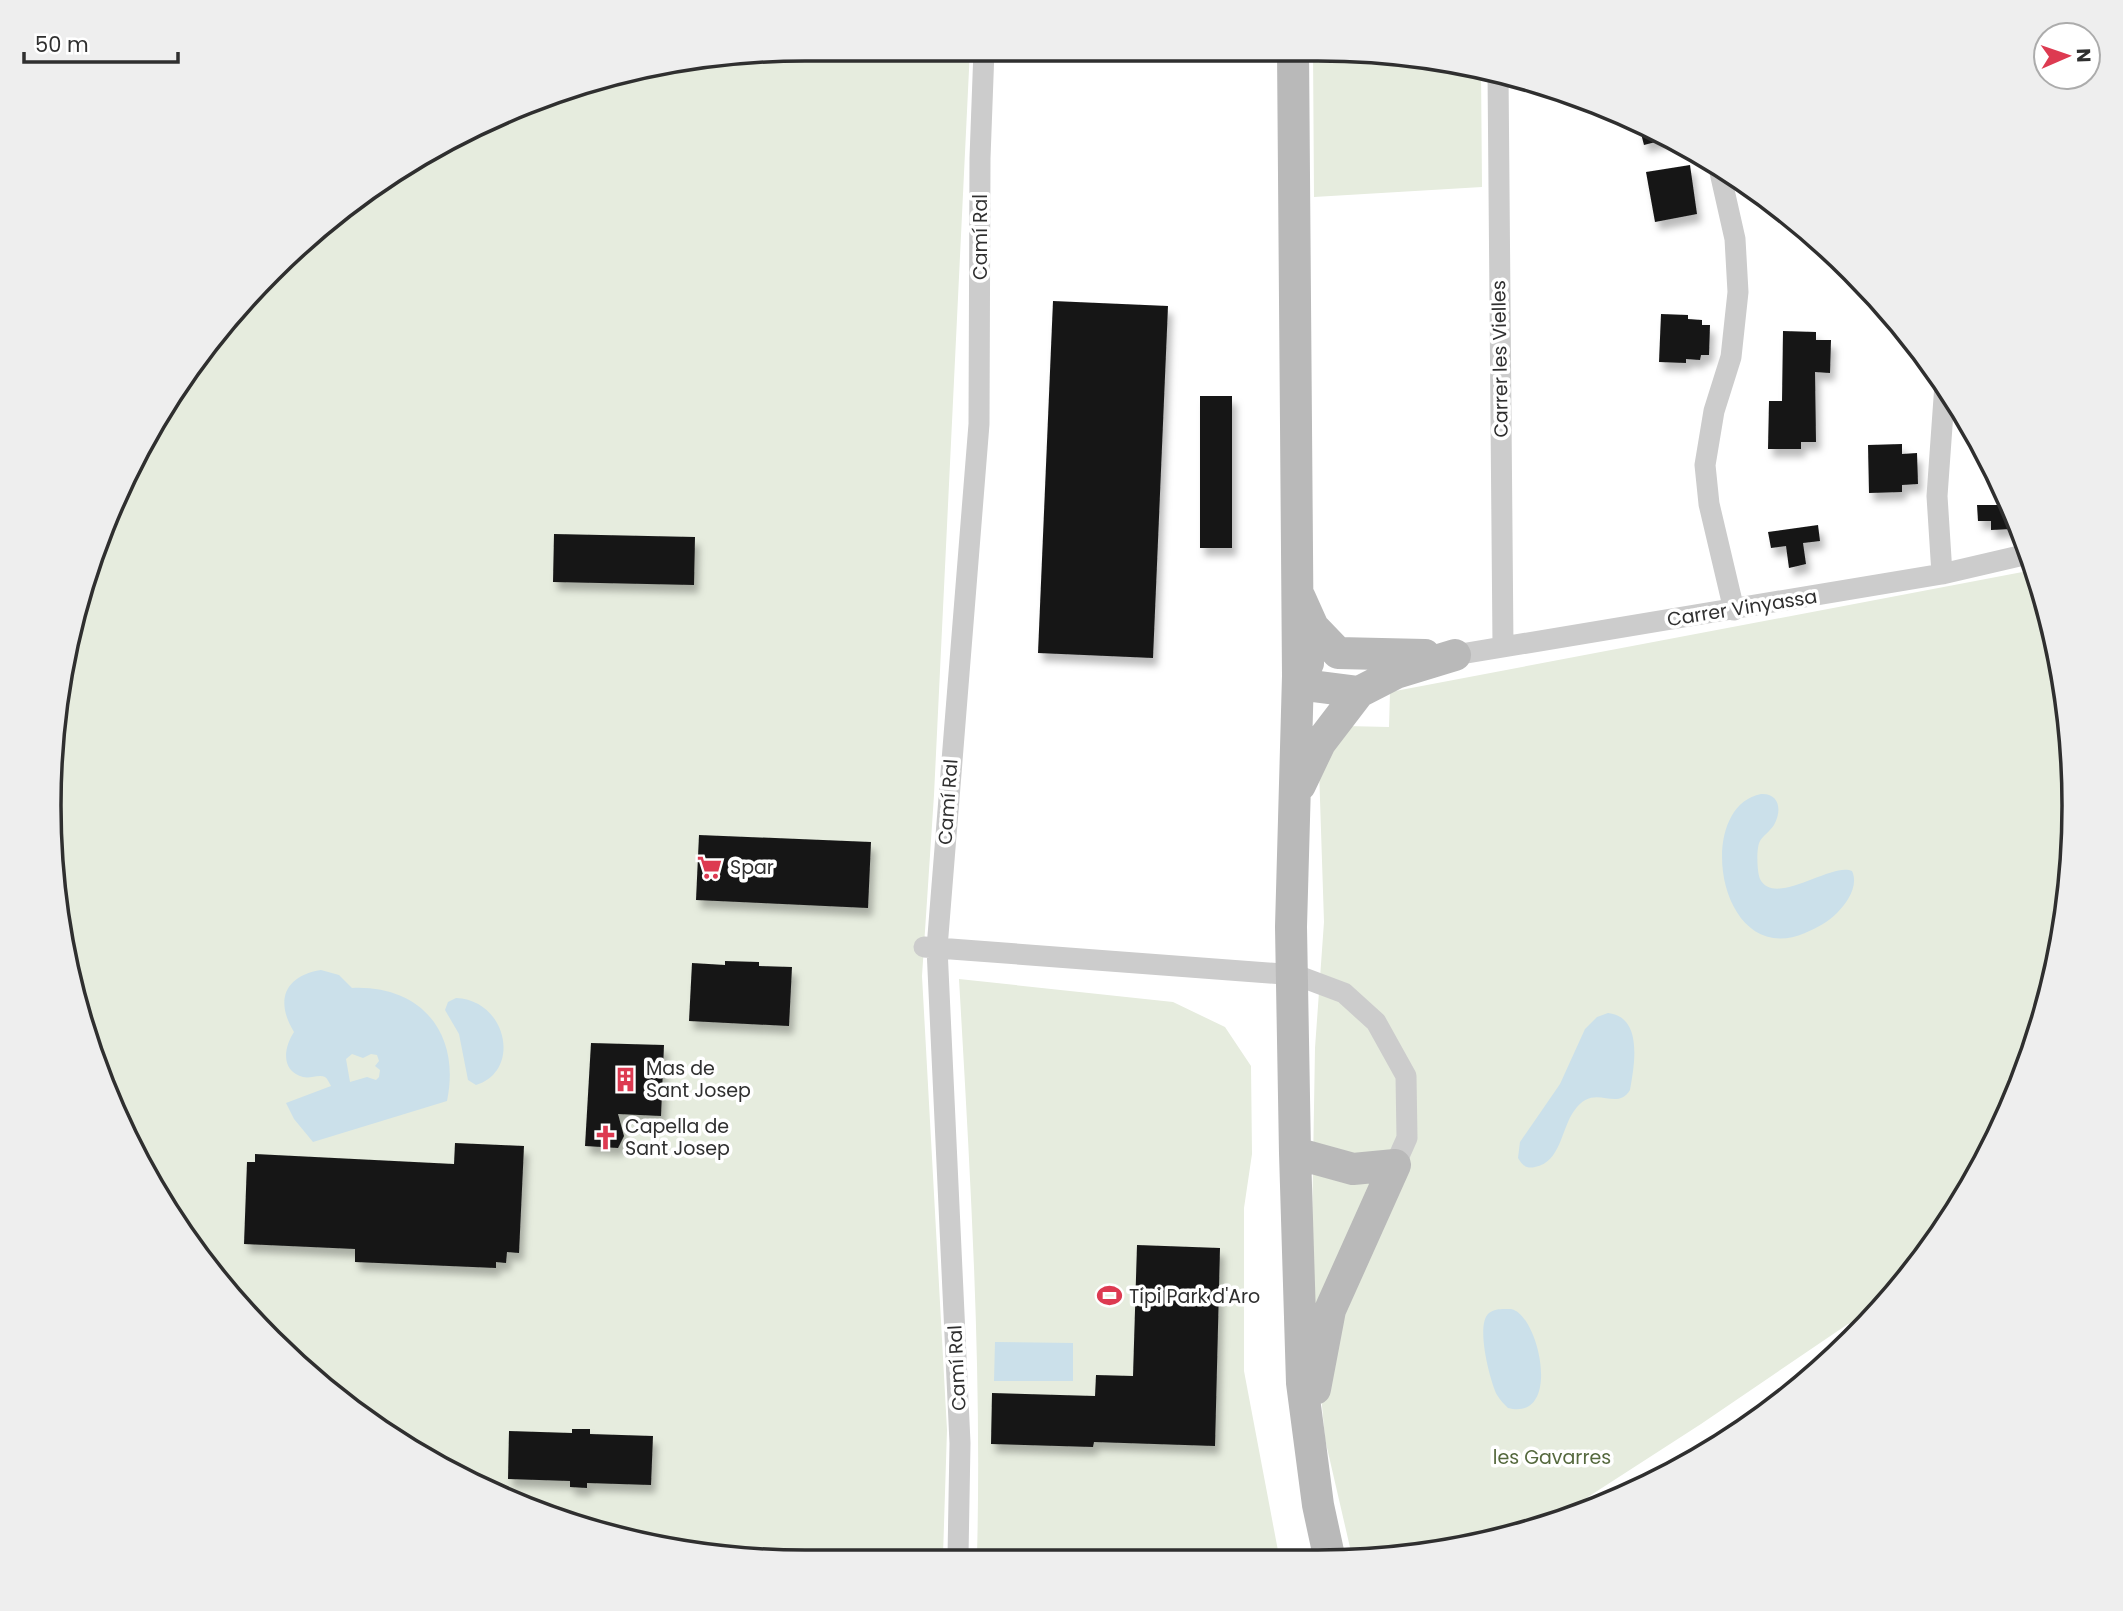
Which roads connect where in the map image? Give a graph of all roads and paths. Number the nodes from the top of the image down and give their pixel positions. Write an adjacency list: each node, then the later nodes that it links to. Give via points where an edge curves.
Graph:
1 (984, 61): 16 (street, Camí Ral, via 979,424)
2 (1293, 61): 8 (street)
3 (1498, 84): 10 (street, Carrer les Vielles)
4 (1722, 181): 9 (street, via 1735,239 1738,292 1731,357 1714,411 1705,465 1709,504)
5 (1944, 404): 7 (street, via 1937,496)
6 (2018, 556): 7 (street, Carrer Vinyassa)
7 (1942, 574): 9 (street, Carrer Vinyassa)
8 (1298, 592): 11 (street, via 1313,627); 13 (street)
9 (1734, 610): 10 (street, Carrer Vinyassa)
10 (1503, 646): 12 (street, Carrer Vinyassa)
11 (1338, 653): 12 (street); 13 (street, via 1310,661)
12 (1455, 655): 14 (street, via 1396,673)
13 (1298, 676): 14 (street, via 1312,686); 15 (street)
14 (1359, 692): 15 (street, via 1320,743)
15 (1295, 796): 17 (street, via 1291,927)
16 (931, 947): 18 (street, via 1296,975 1344,993 1376,1021 1406,1076 1407,1138); 20 (street, Camí Ral, via 960,1443)
17 (1295, 1153): 18 (street, via 1353,1169); 19 (street, via 1302,1383)
18 (1395, 1165): 19 (street, via 1330,1310)
19 (1309, 1446): 21 (street)
20 (958, 1550)
21 (1328, 1550)

